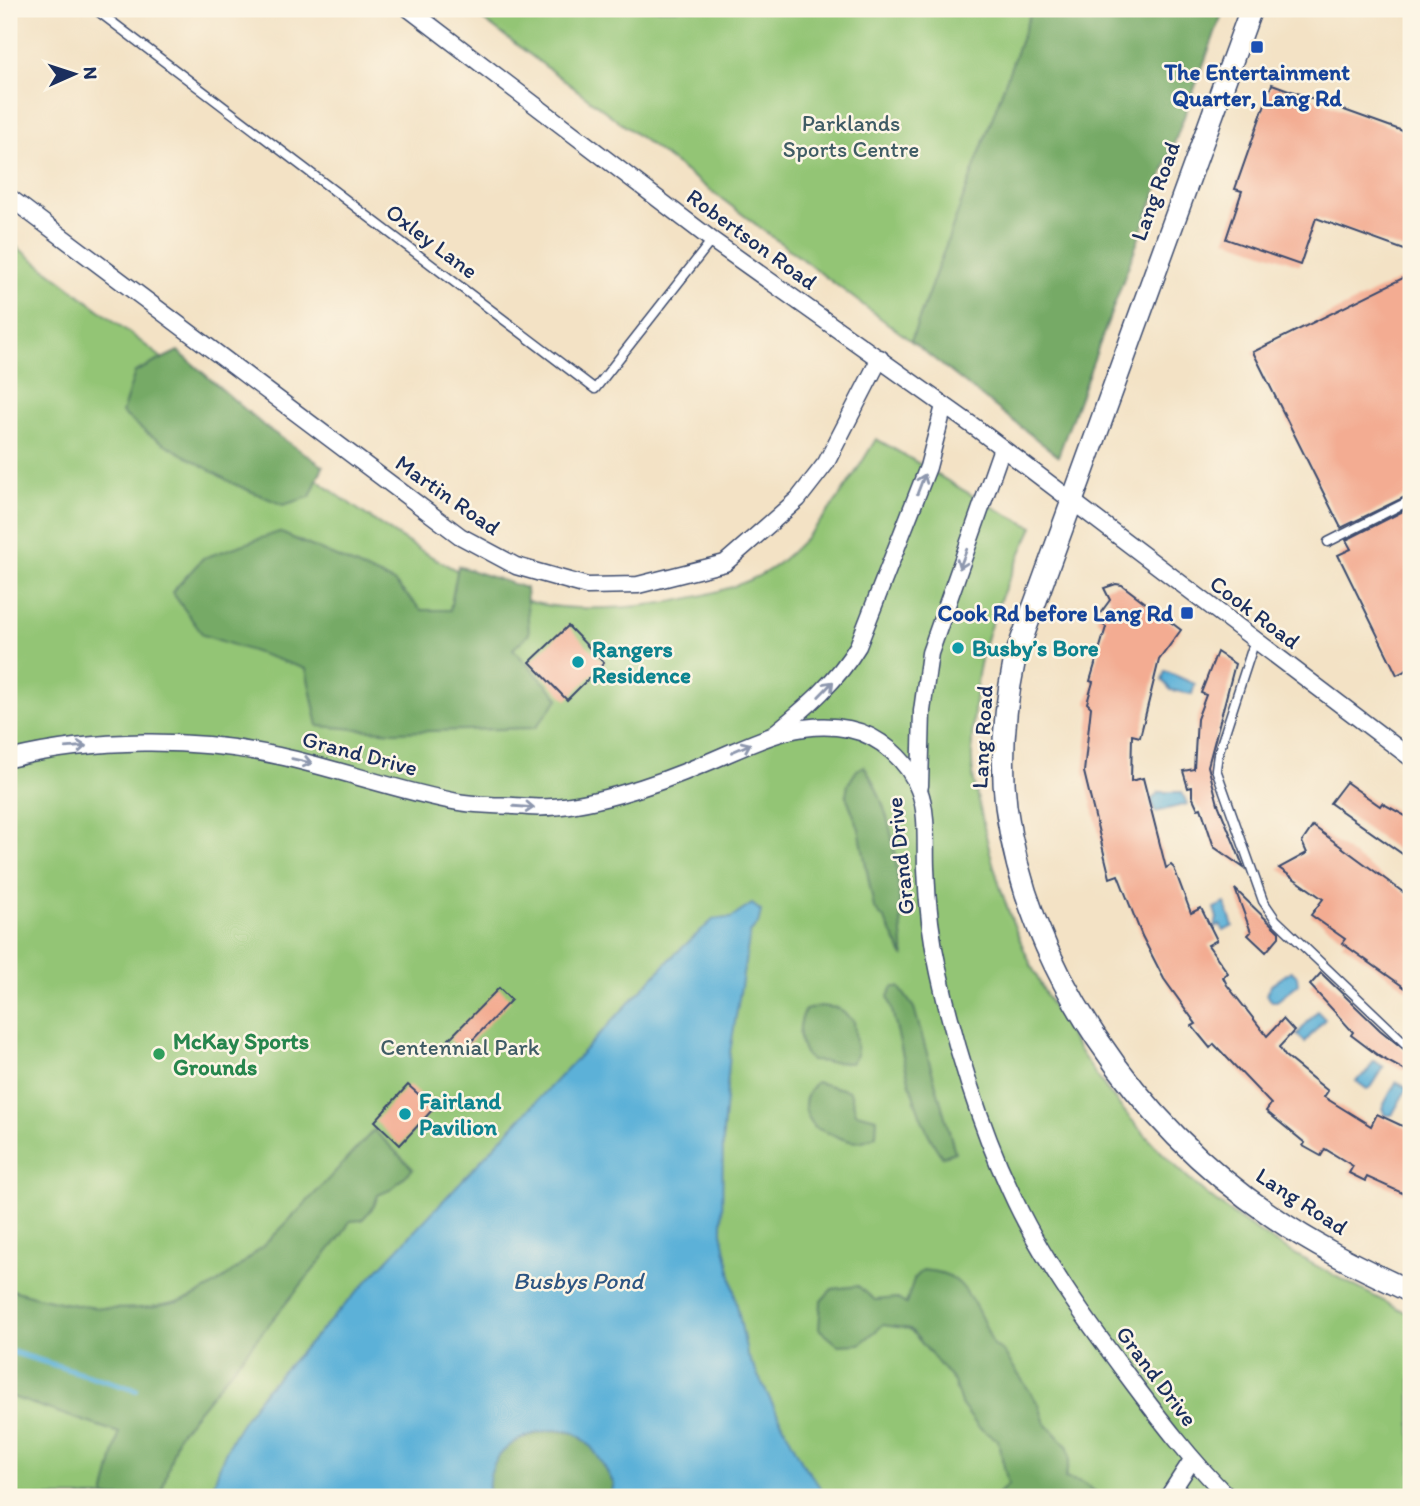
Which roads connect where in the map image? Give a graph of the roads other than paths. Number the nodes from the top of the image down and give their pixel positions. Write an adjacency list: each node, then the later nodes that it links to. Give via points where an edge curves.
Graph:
1 (95, 9): 5 (lane, Oxley Lane, via 595,389)
2 (409, 9): 5 (street, Robertson Road)
3 (1251, 9): 10 (street, Lang Road)
4 (9, 198): 6 (street, Martin Road, via 460,536 516,566 587,586 638,585 725,563 798,499 826,464)
5 (712, 240): 6 (street, Robertson Road)
6 (880, 358): 7 (street, Robertson Road)
7 (944, 406): 8 (street, Robertson Road); 13 (street, one-way to 7, via 823,693 858,646 928,467)
8 (1002, 448): 10 (street, Robertson Road); 16 (street, one-way to 16, via 930,653 919,763)
9 (1411, 500): 11 (lane)
10 (1071, 501): 12 (street, Cook Road); 18 (street, Lang Road, via 1015,658 1004,733 1006,804 1013,843 1042,932 1088,1023 1144,1101 1175,1134 1272,1216 1331,1253)
11 (1328, 542)
12 (1255, 640): 14 (street, Cook Road); 17 (lane, via 1216,769 1263,901 1276,920)
13 (774, 734): 15 (street, Grand Drive, one-way to 13, via 44,750 121,743 198,746 274,754 461,802 540,808 666,780); 16 (street, Grand Drive, via 829,727 864,734 901,760)
14 (1411, 758)
15 (9, 759)
16 (921, 792): 19 (street, Grand Drive, via 930,933 949,1013 1005,1179 1037,1243 1081,1313)
17 (1411, 1049)
18 (1411, 1292)
19 (1192, 1460): 20 (street); 21 (street, Grand Drive)
20 (1168, 1497)
21 (1228, 1497)

